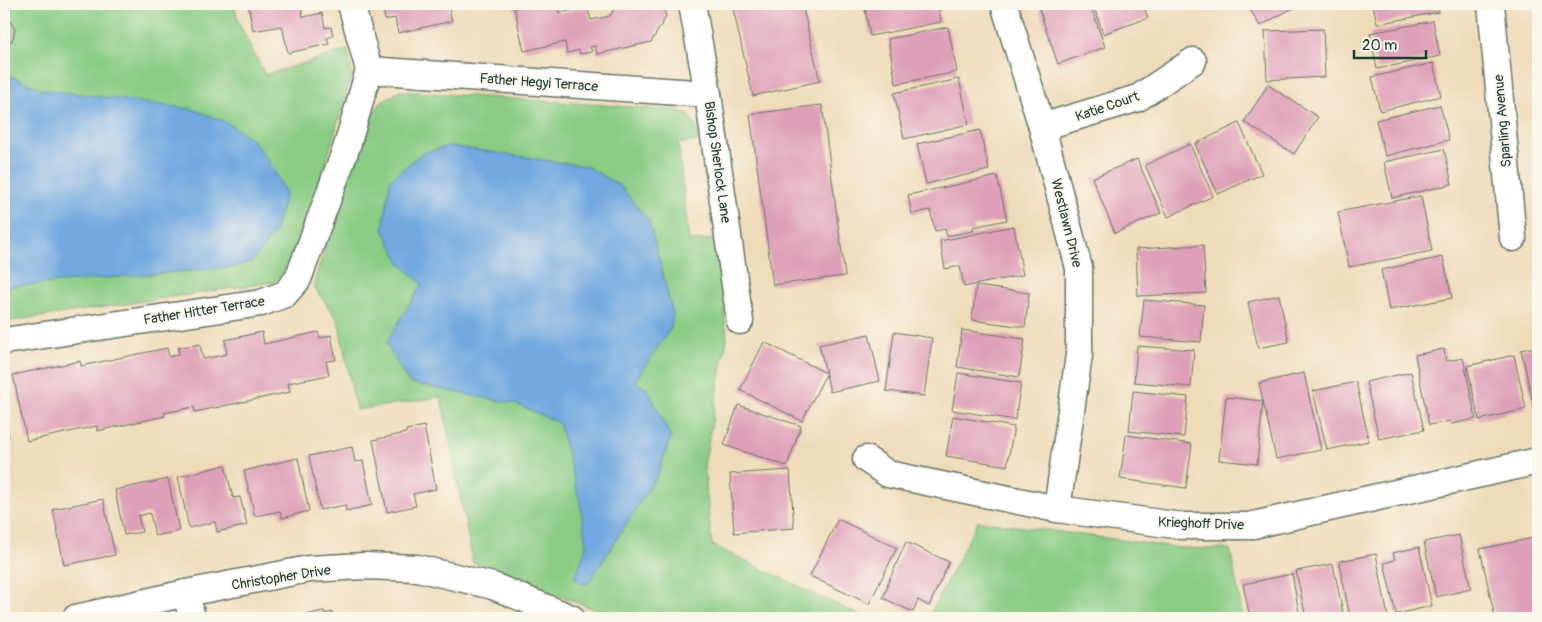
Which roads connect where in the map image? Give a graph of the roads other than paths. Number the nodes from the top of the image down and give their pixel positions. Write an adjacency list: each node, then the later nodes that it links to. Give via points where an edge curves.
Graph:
1 (351, 4): 6 (street)
2 (692, 4): 7 (street, Bishop Sherlock Lane)
3 (1004, 4): 8 (street, Westlawn Drive)
4 (1491, 4): 9 (street, Sparling Avenue)
5 (1193, 61): 8 (street, Katie Court, via 1138,98)
6 (369, 70): 7 (street, Father Hegyi Terrace); 11 (street, Father Hitter Terrace, via 347,146 298,278 286,294 262,303)
7 (708, 94): 10 (street, Bishop Sherlock Lane)
8 (1042, 127): 14 (street, Westlawn Drive, via 1079,268 1079,355)
9 (1513, 238)
10 (740, 321)
11 (4, 341)
12 (866, 459): 14 (street, Krieghoff Drive, via 888,474)
13 (1538, 461): 14 (street, Krieghoff Drive, via 1249,526 1182,526)
14 (1057, 509)
15 (186, 593): 16 (street, Christopher Drive); 17 (street); 18 (street, Christopher Drive, via 309,569 417,568 493,586)
16 (76, 618)
17 (192, 618)
18 (571, 618)

